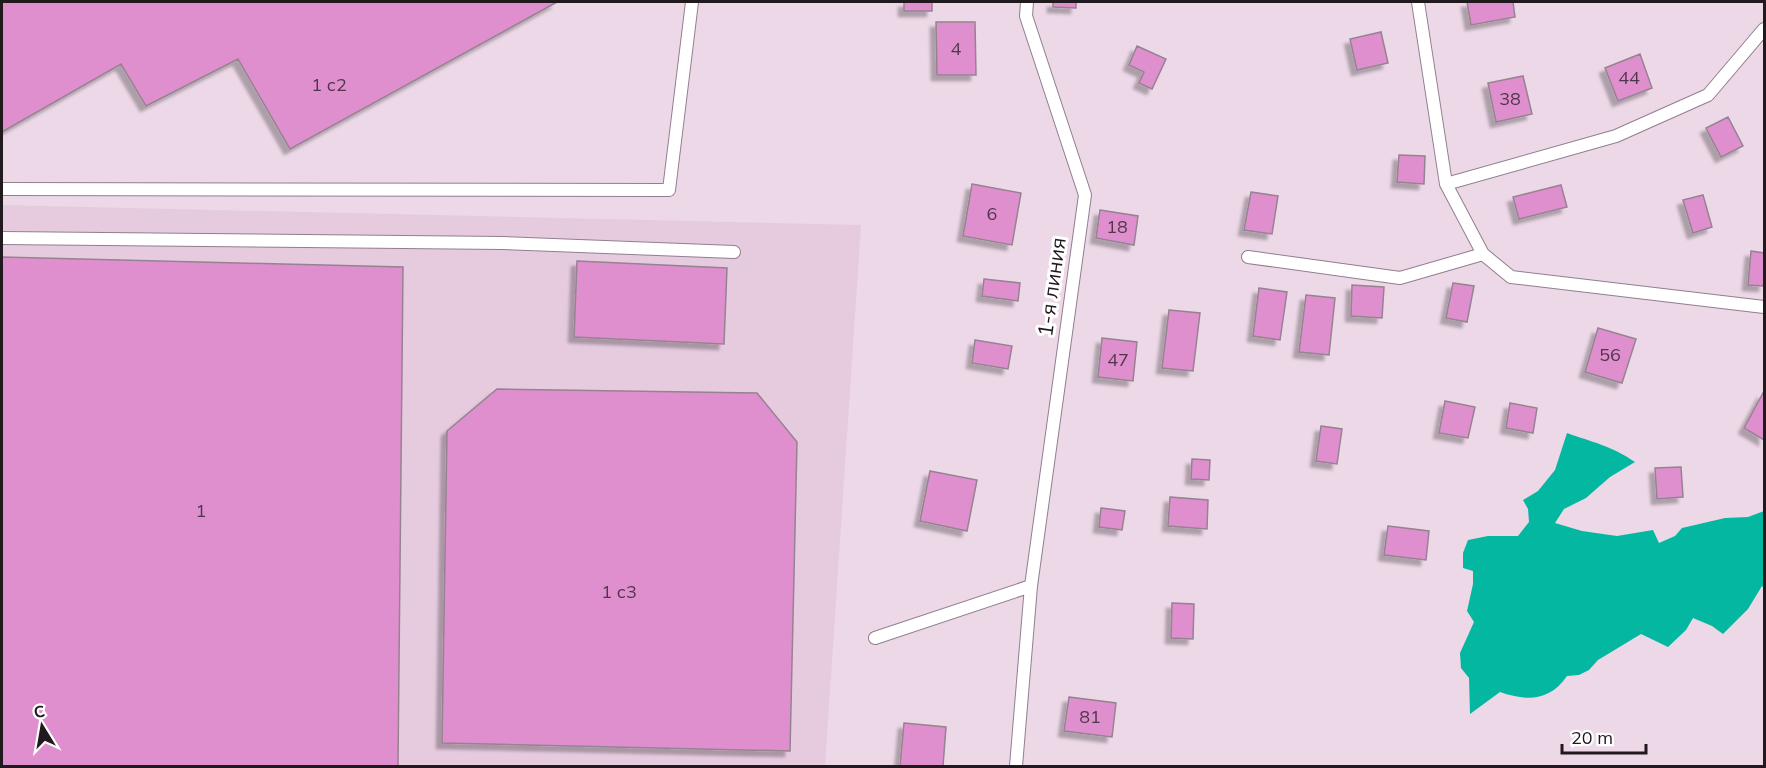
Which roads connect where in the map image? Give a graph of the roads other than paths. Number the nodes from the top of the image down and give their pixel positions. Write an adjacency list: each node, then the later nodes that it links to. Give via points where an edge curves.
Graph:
1 (692, 2): 6 (lane, via 669,190)
2 (1027, 2): 12 (lane, 1-я линия, via 1026,16 1085,195)
3 (1418, 2): 5 (lane)
4 (1764, 29): 5 (lane, via 1708,95 1616,136)
5 (1446, 184): 9 (lane)
6 (2, 189)
7 (2, 238): 8 (lane, via 503,243)
8 (734, 252)
9 (1483, 254): 10 (lane, via 1400,278); 11 (lane, via 1511,278)
10 (1248, 257)
11 (1764, 307)
12 (1031, 586): 13 (lane); 14 (lane, 1-я линия)
13 (875, 638)
14 (1016, 766)

